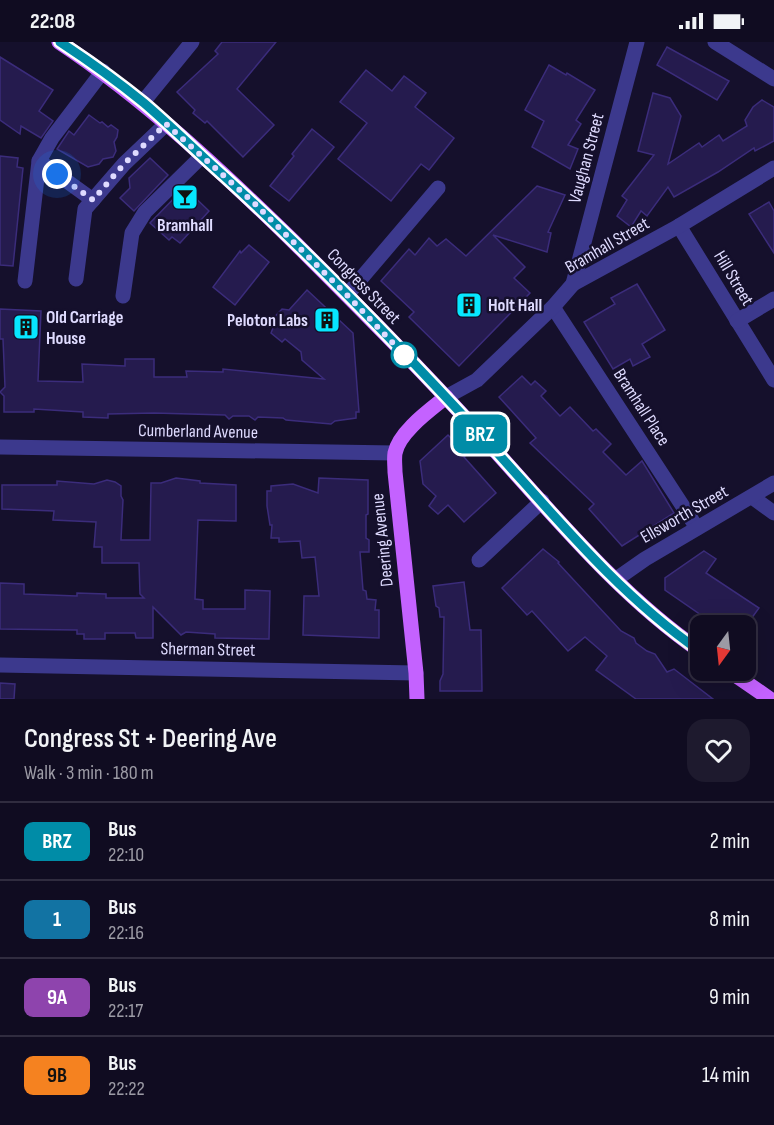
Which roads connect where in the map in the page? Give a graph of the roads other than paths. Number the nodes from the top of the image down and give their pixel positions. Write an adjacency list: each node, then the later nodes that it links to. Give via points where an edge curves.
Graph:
1 (59, 42): 5 (main road, Congress Street)
2 (192, 42): 7 (street)
3 (637, 42): 17 (street, Vaughan Street)
4 (715, 42): 6 (street)
5 (104, 71): 7 (main road, Congress Street); 10 (street)
6 (774, 79)
7 (143, 102): 8 (main road, Congress Street)
8 (166, 124): 9 (main road, Congress Street); 13 (street)
9 (202, 156): 18 (main road, Congress Street); 19 (street, via 145,212 132,233)
10 (39, 161): 13 (street); 16 (street)
11 (774, 168): 14 (street, Bramhall Street)
12 (438, 188): 18 (street)
13 (93, 200): 15 (street, via 86,209)
14 (679, 226): 17 (street, Bramhall Street); 22 (street, Hill Street)
15 (75, 279)
16 (25, 281)
17 (573, 284): 21 (street, Bramhall Street)
18 (347, 295): 24 (main road, Congress Street)
19 (123, 296)
20 (774, 299): 22 (street)
21 (554, 307): 24 (street, Bramhall Street, via 477,380); 31 (street, Bramhall Place)
22 (737, 321): 23 (street, Hill Street)
23 (774, 380)
24 (446, 397): 26 (main road, via 401,439); 29 (main road, Congress Street)
25 (0, 447): 26 (street, Cumberland Avenue)
26 (395, 453): 36 (main road, Deering Avenue)
27 (774, 483): 28 (street, Ellsworth Street)
28 (752, 497): 30 (street); 31 (street, Ellsworth Street)
29 (542, 501): 32 (street); 33 (main road, Congress Street)
30 (774, 513)
31 (697, 528): 33 (street, Ellsworth Street)
32 (478, 560)
33 (615, 580): 34 (main road, Congress Street)
34 (690, 643)
35 (0, 665): 36 (street, Sherman Street)
36 (416, 673): 38 (main road, Deering Avenue)
37 (744, 681): 39 (main road)
38 (417, 699)
39 (770, 699)

